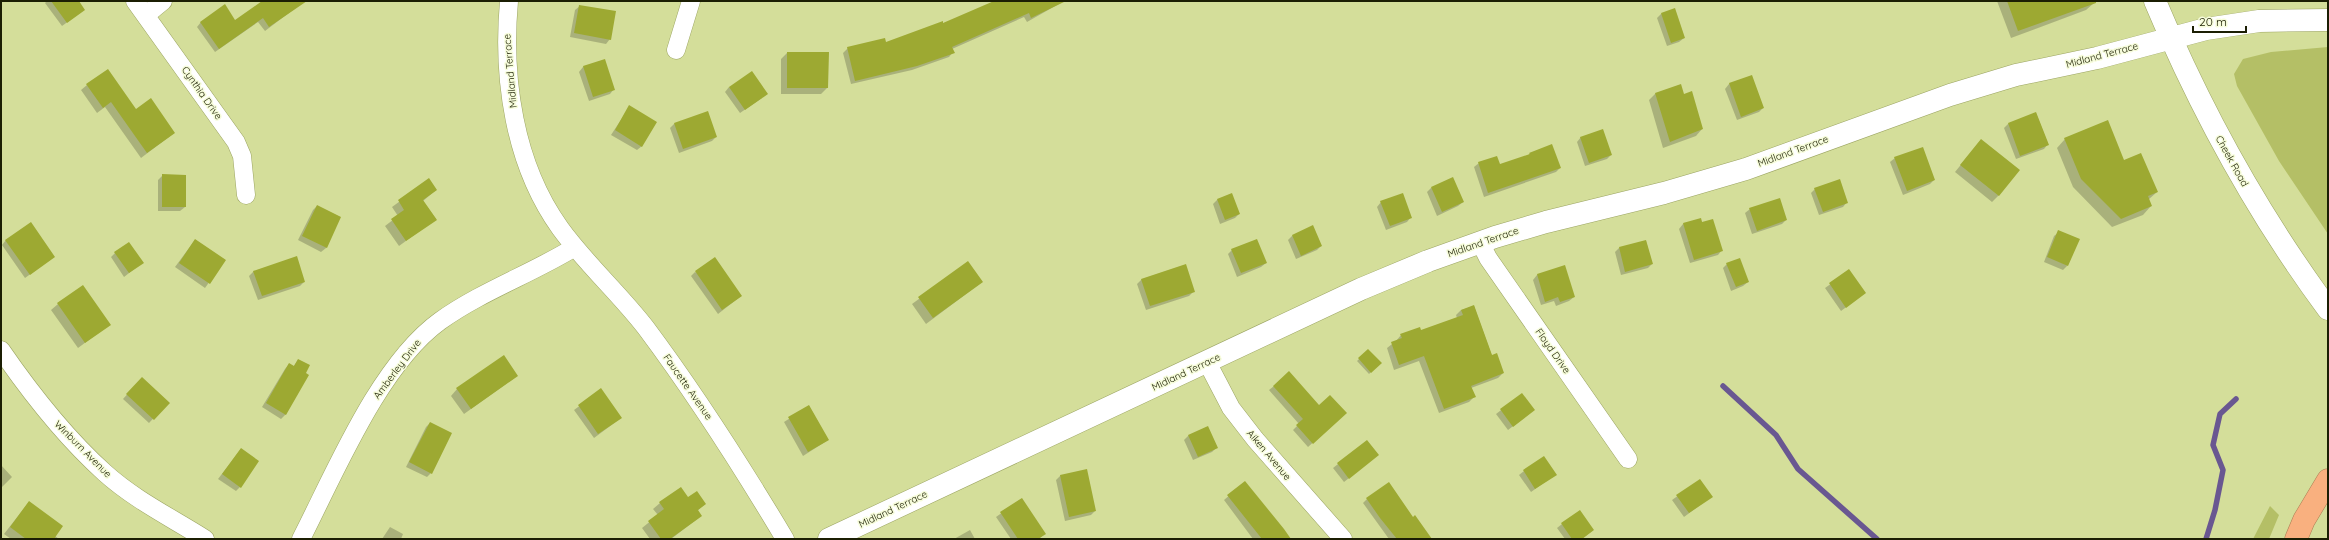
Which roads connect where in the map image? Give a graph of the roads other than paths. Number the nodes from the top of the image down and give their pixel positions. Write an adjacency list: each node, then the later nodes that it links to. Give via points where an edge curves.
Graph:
1 (163, 1): 5 (street)
2 (509, 1): 11 (street, Midland Terrace, via 507,54 515,123 533,179 548,209)
3 (691, 1): 8 (street)
4 (2155, 1): 7 (street, Cheek Road)
5 (140, 8): 9 (street, Cynthia Drive, via 236,142 242,156)
6 (2328, 20): 7 (street, Midland Terrace, via 2259,21)
7 (2171, 37): 10 (street, Midland Terrace, via 2097,58 2016,75 1950,95 1746,169); 12 (street, Cheek Road, via 2202,107 2243,182)
8 (676, 50)
9 (246, 195)
10 (1480, 242): 14 (street, Midland Terrace, via 1361,288); 15 (street, Floyd Drive, via 1488,258)
11 (575, 247): 18 (street, Amberley Drive, via 457,310 424,334 394,370 371,404); 19 (street, Faucette Avenue, via 645,327 752,482)
12 (2328, 309)
13 (1, 350): 17 (street, Winburn Avenue, via 46,412 106,474 140,499)
14 (1207, 362): 20 (street, Midland Terrace); 21 (street, Aiken Avenue, via 1231,408)
15 (1628, 459)
16 (2328, 480): 22 (highway, via 2304,520)
17 (205, 539)
18 (301, 539)
19 (785, 539)
20 (828, 539)
21 (1343, 539)
22 (2296, 539)

